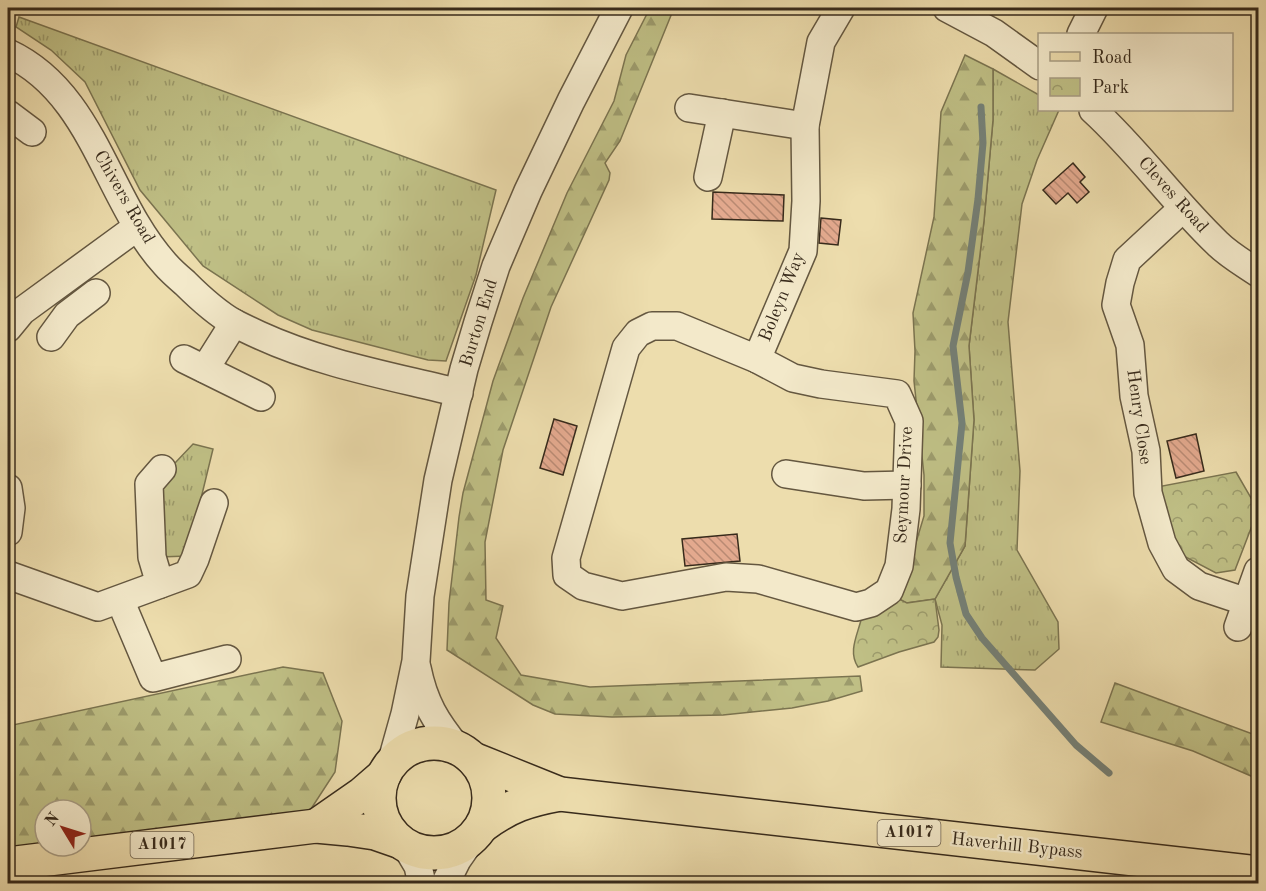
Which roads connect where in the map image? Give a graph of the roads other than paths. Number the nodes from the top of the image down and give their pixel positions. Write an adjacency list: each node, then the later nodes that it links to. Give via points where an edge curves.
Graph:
1 (619, 8): 25 (street, Burton End, via 528,191 478,322)
2 (841, 8): 12 (street, Boleyn Way, via 821,42)
3 (947, 8): 7 (street, via 994,33)
4 (1094, 8): 5 (street)
5 (1082, 33)
6 (9, 57): 16 (street, Chivers Road, via 50,83 67,102 87,131)
7 (1038, 65)
8 (689, 108): 10 (street)
9 (1094, 111): 15 (street, Cleves Road, via 1116,130)
10 (722, 113): 12 (street); 14 (street)
11 (8, 114): 13 (street)
12 (805, 126): 24 (street, Boleyn Way, via 803,251)
13 (32, 132)
14 (708, 177)
15 (1183, 208): 17 (street, Cleves Road, via 1218,245); 37 (street, Henry Close, via 1128,260 1116,306 1130,345 1134,396 1146,451 1148,493 1162,543 1176,569 1199,586)
16 (137, 226): 18 (street); 21 (street, Chivers Road, via 165,264 208,305)
17 (1258, 273)
18 (49, 291): 20 (street); 22 (street, via 22,311)
19 (96, 293): 20 (street)
20 (67, 315): 23 (street)
21 (234, 323): 25 (street, Chivers Road, via 326,360); 26 (street, via 194,364)
22 (8, 328)
23 (51, 337)
24 (756, 359): 29 (street, Seymour Drive, via 793,378 897,394 909,421); 29 (street, Seymour Drive, via 677,326 652,326 638,333 626,348 566,558 567,575 583,586 622,596 726,577 758,579 856,607 889,591 899,566)
25 (459, 393): 40 (street, Burton End, via 438,480 420,596)
26 (261, 397)
27 (162, 469): 35 (street, via 149,484 152,557)
28 (786, 474): 29 (street, via 864,486)
29 (907, 485)
30 (8, 488): 32 (street)
31 (214, 503): 35 (street, via 188,574)
32 (8, 532)
33 (1258, 572): 37 (street)
34 (8, 575): 36 (street, via 98,607)
35 (160, 584): 36 (street)
36 (120, 600): 39 (street, via 153,678)
37 (1247, 602): 38 (street)
38 (1238, 627)
39 (226, 659)
40 (416, 662): 41 (street, Burton End, via 422,691 433,713 443,731); 42 (street, Burton End)
41 (466, 754): 42 (main road, via 440,743 422,744 405,752); 43 (main road, Haverhill Bypass / A1017); 45 (main road, via 483,774 489,791 488,809)
42 (387, 769): 44 (main road, A1017, via 362,794); 46 (main road, via 379,792 380,810 387,827)
43 (560, 794): 45 (main road, Haverhill Bypass / A1017, via 514,805); 48 (main road, Haverhill Bypass / A1017)
44 (316, 826): 46 (main road, A1017, via 375,833); 47 (main road, A1017)
45 (477, 833): 46 (main road, via 456,849 439,854 422,853); 50 (street)
46 (402, 844): 49 (street, via 418,866)
47 (8, 864)
48 (1258, 873)
49 (422, 884)
50 (445, 884)

